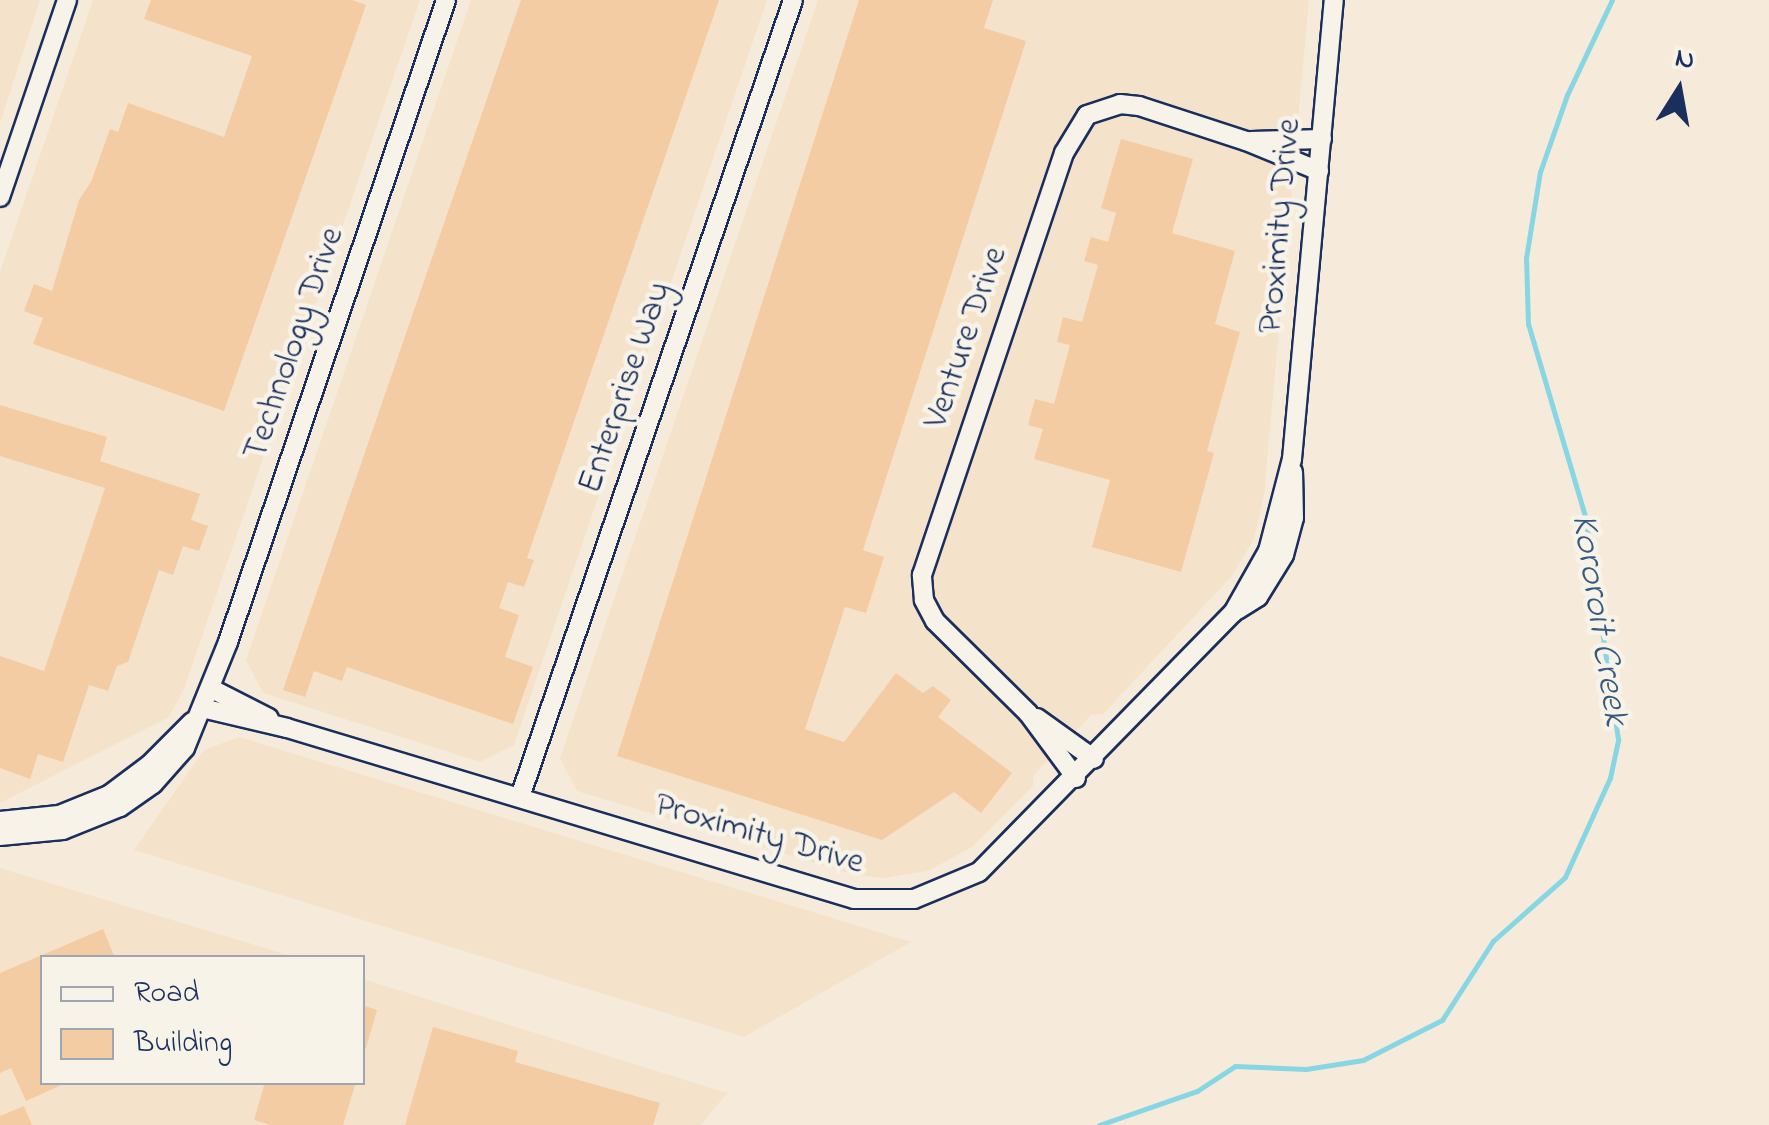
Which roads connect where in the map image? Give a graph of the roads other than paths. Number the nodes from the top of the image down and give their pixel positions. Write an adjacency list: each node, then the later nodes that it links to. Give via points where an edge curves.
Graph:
1 (67, 0): 8 (street)
2 (446, 0): 9 (street, Technology Drive)
3 (794, 0): 15 (street, Enterprise Way)
4 (1334, 0): 5 (street, Proximity Drive)
5 (1322, 139): 6 (street, Venture Drive); 7 (street, Proximity Drive)
6 (1246, 141): 7 (street, Venture Drive); 11 (street, Venture Drive, via 1120,104 1087,115 1064,153 922,575 935,621)
7 (1319, 171): 13 (street, Proximity Drive, via 1292,459 1268,551 1233,614)
8 (0, 196)
9 (210, 688): 10 (street, Technology Drive); 12 (street, Proximity Drive)
10 (199, 713): 12 (street, Proximity Drive); 16 (street, via 149,766 109,795 60,814); 17 (street, Technology Drive, via 172,765 120,807 63,830)
11 (1028, 713): 13 (street, Venture Drive); 14 (street, Venture Drive)
12 (287, 728): 15 (street, Proximity Drive)
13 (1094, 759): 14 (street, Proximity Drive)
14 (1076, 778): 15 (street, Proximity Drive, via 979,872 942,891 883,902 808,886)
15 (520, 798)
16 (0, 821)
17 (0, 836)

